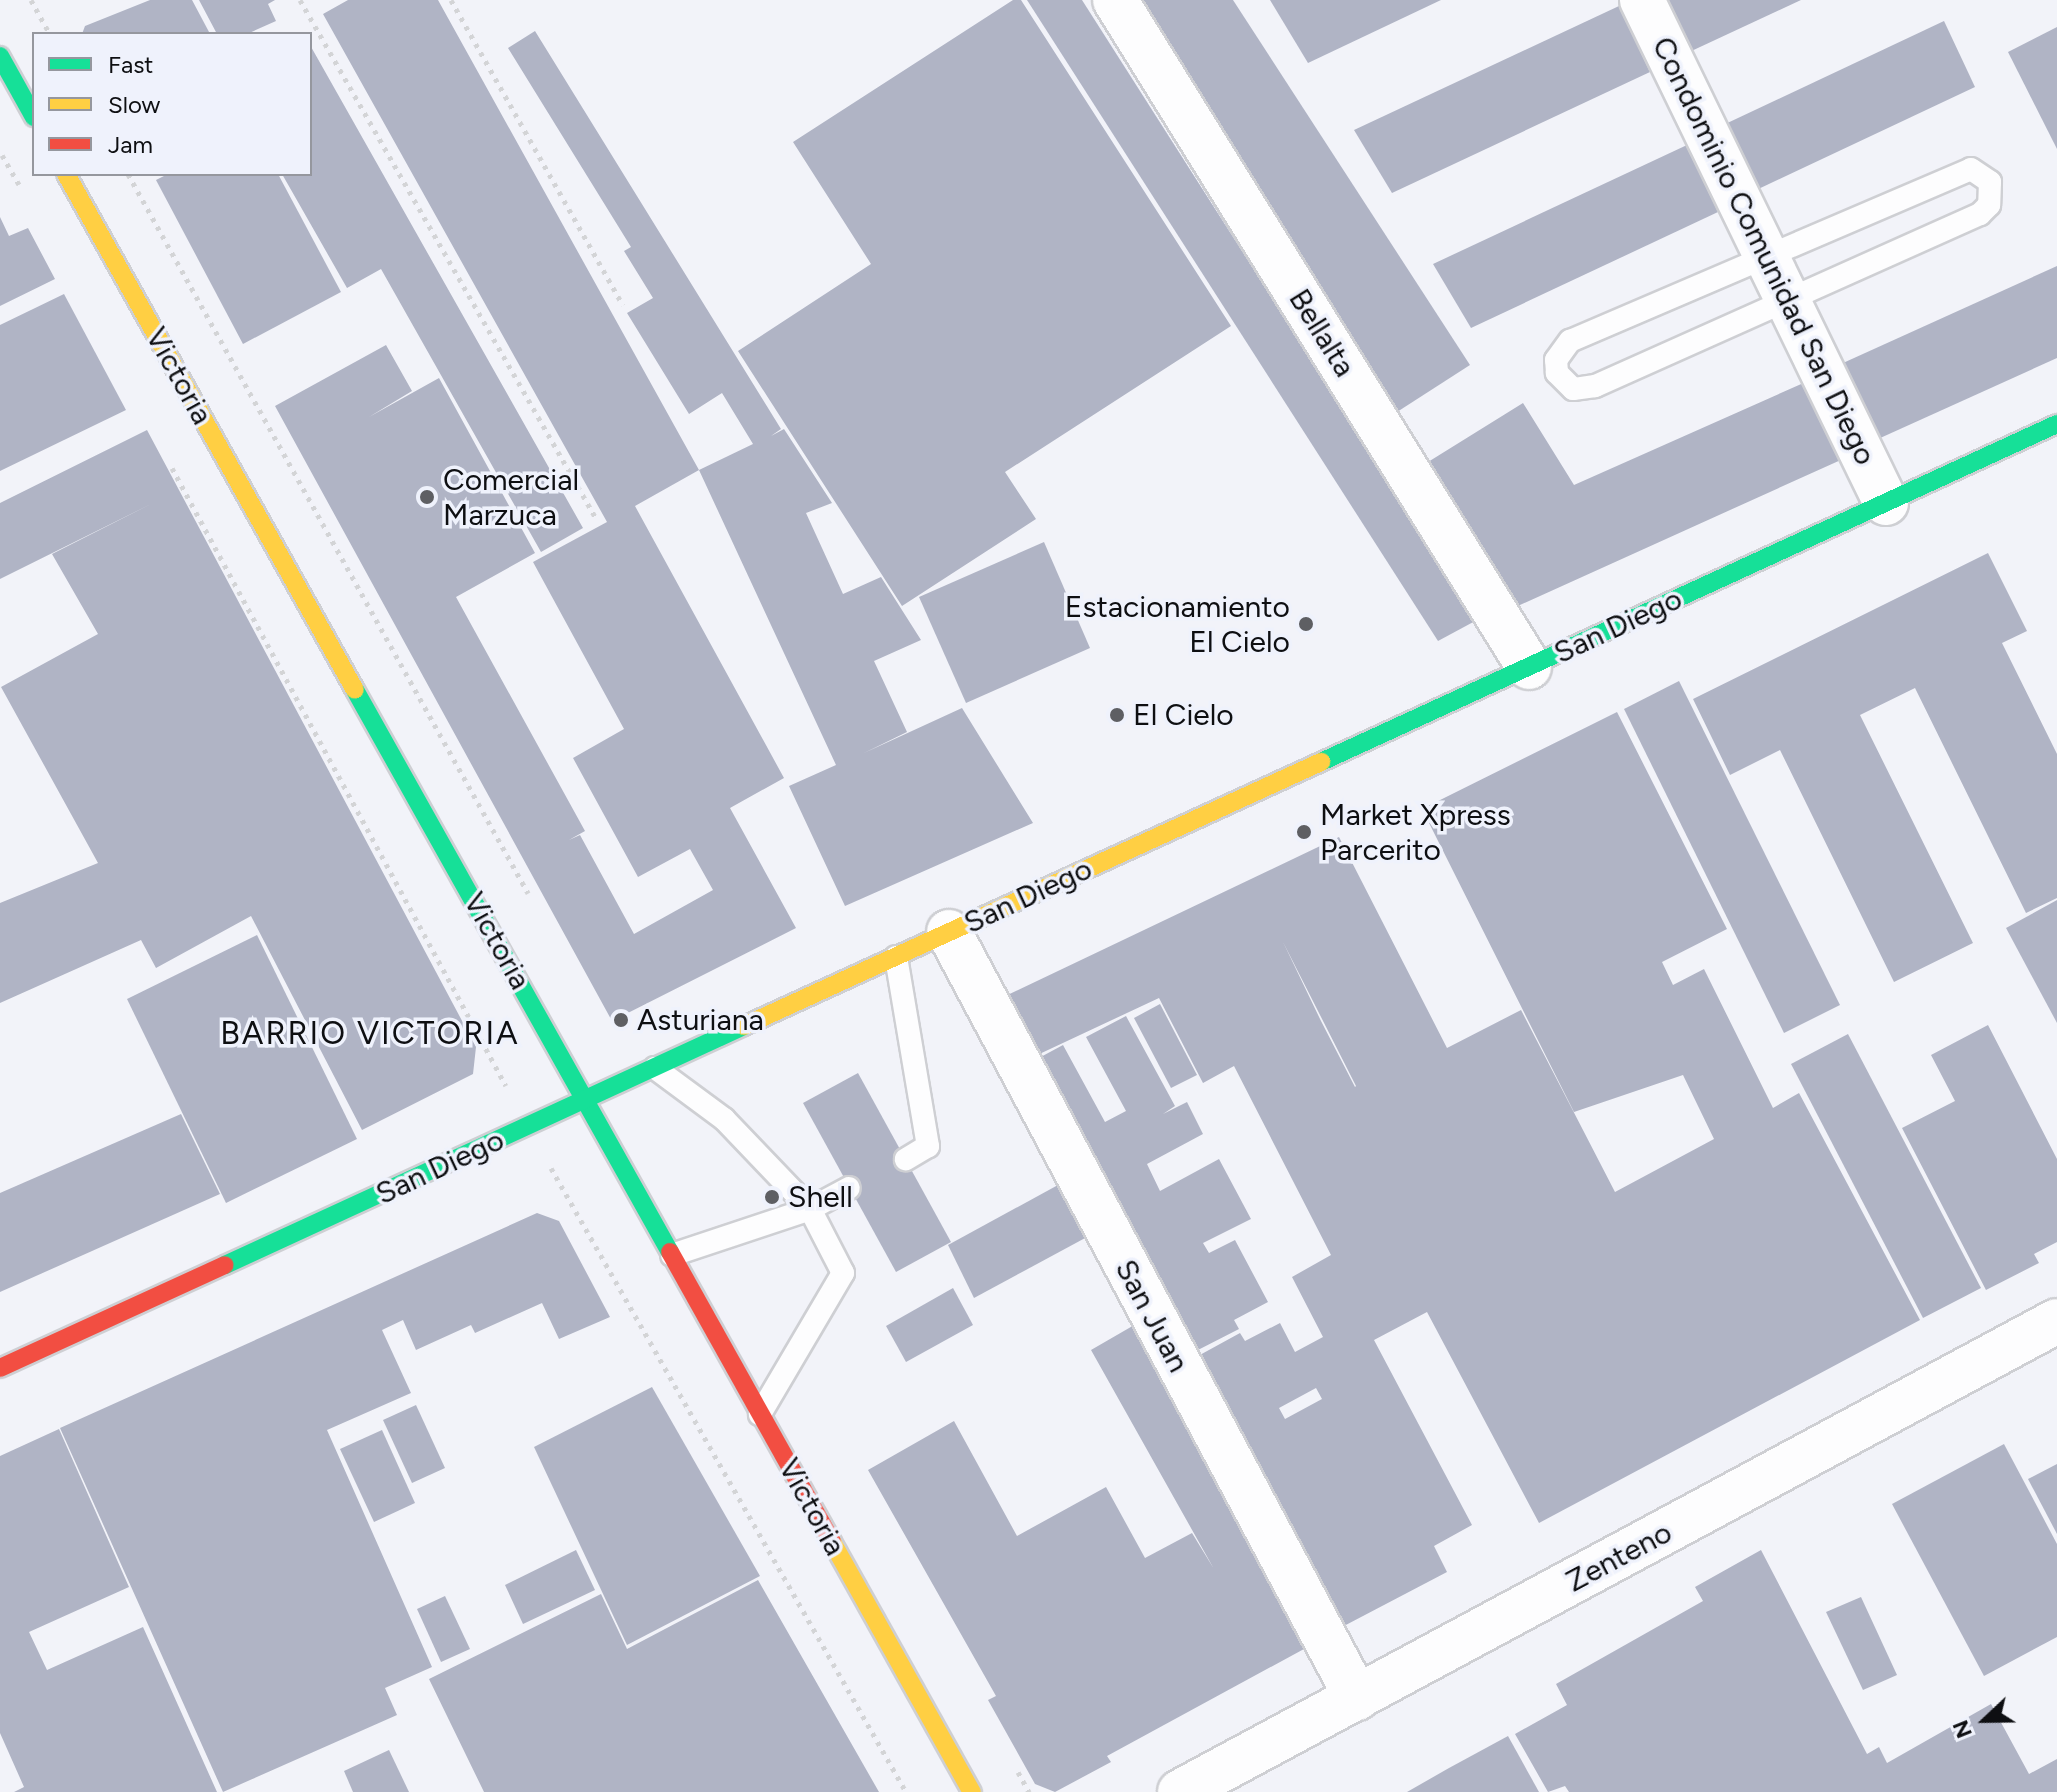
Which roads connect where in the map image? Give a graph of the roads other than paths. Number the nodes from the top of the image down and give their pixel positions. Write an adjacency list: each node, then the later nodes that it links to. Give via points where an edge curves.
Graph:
1 (1115, 0): 10 (street, Bellalta)
2 (1642, 0): 6 (street, Condominio Comunidad San Diego)
3 (0, 56): 4 (main road)
4 (32, 113)
5 (67, 176): 14 (main road, Victoria)
6 (1765, 255): 7 (street, Condominio Comunidad San Diego); 7 (lane, via 1959,170 1971,169 1990,182 1989,205 1980,214); 7 (lane, via 1570,341 1556,360 1557,373 1573,389 1585,390)
7 (1787, 300): 9 (street, Condominio Comunidad San Diego)
8 (2057, 424): 9 (main road, San Diego)
9 (1886, 503): 10 (main road, San Diego)
10 (1529, 667): 11 (main road, San Diego)
11 (949, 932): 12 (main road, San Diego); 22 (street, San Juan)
12 (896, 957): 13 (main road, San Diego); 15 (lane, via 928,1146)
13 (655, 1068): 14 (main road, San Diego); 17 (lane, via 724,1119)
14 (585, 1099): 18 (main road, Victoria); 20 (main road, San Diego)
15 (906, 1159)
16 (849, 1188): 17 (lane)
17 (810, 1209): 18 (lane); 21 (lane, via 843,1273)
18 (672, 1255): 21 (main road, Victoria)
19 (2057, 1321): 22 (street, Zenteno)
20 (0, 1368)
21 (760, 1414): 23 (main road, Victoria)
22 (1357, 1698): 24 (street, Zenteno)
23 (972, 1792)
24 (1180, 1792)

